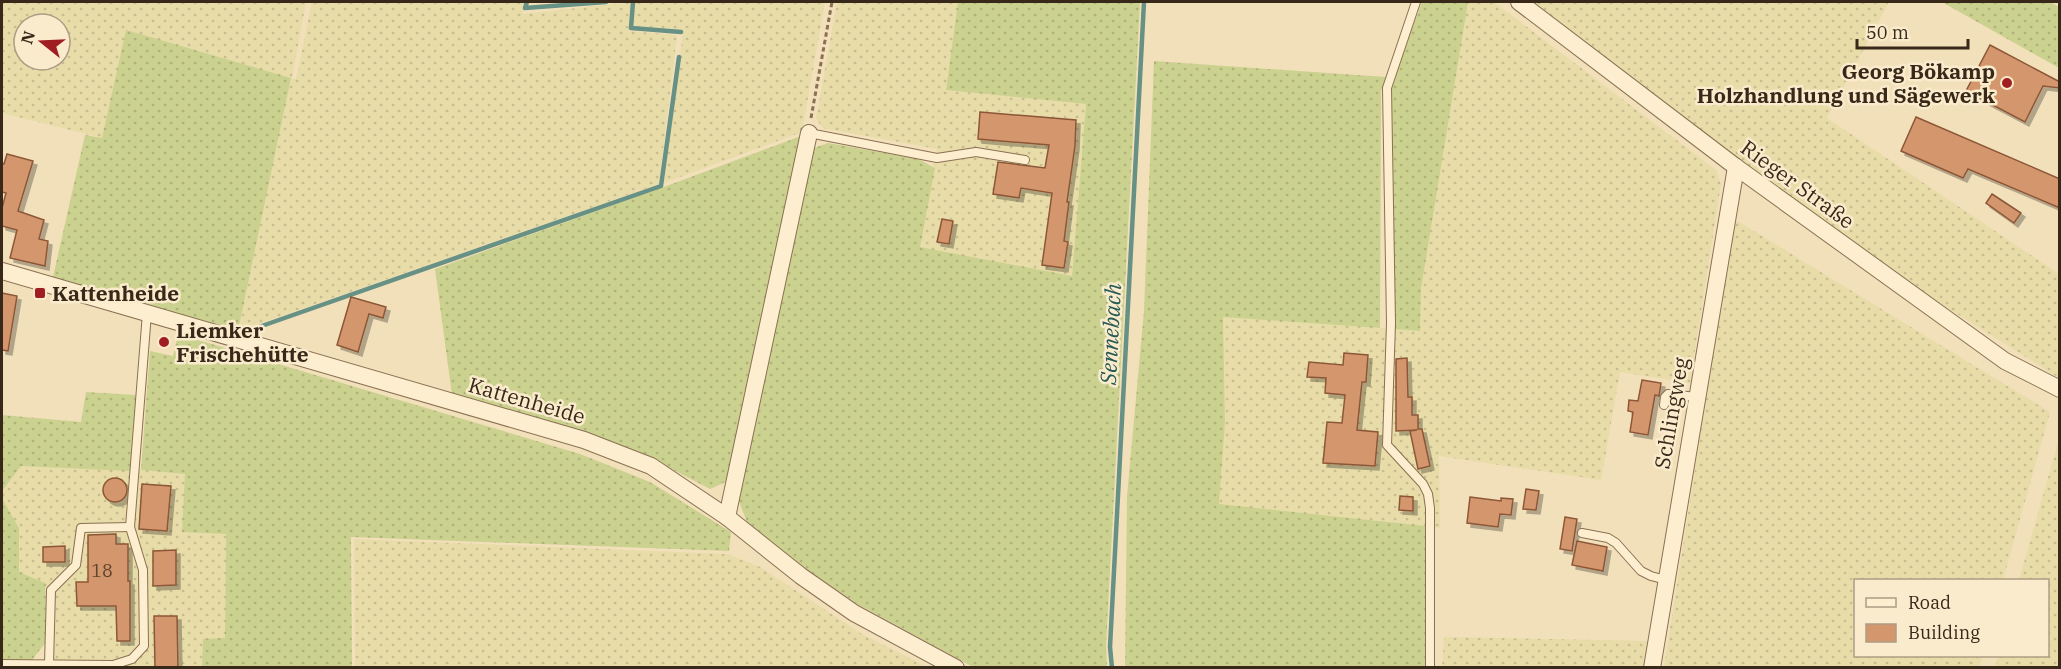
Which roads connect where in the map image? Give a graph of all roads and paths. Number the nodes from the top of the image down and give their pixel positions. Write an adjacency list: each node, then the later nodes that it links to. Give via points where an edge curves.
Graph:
1 (832, 2): 4 (path)
2 (1416, 2): 19 (lane, via 1387,88 1391,323 1387,445 1428,494)
3 (1519, 2): 6 (street, Rieger Straße)
4 (808, 133): 5 (lane, via 937,158 976,152); 12 (street)
5 (1025, 160)
6 (1736, 166): 9 (street, Rieger Straße, via 2005,361); 10 (street, Schlingweg)
7 (2, 271): 8 (street, Kattenheide)
8 (147, 313): 12 (street, Kattenheide, via 584,440 651,466); 13 (lane)
9 (2060, 390)
10 (1697, 397): 11 (lane, via 1668,394); 15 (street, Schlingweg)
11 (1664, 405)
12 (727, 516): 18 (street, Kattenheide, via 801,576 855,612)
13 (130, 527): 17 (lane, via 81,528 76,565 51,590); 17 (lane, via 143,570 144,646 132,659 113,665)
14 (1581, 533): 15 (lane, via 1608,538 1641,571)
15 (1666, 580): 20 (street, Schlingweg)
16 (2, 664): 17 (lane)
17 (49, 664)
18 (956, 668)
19 (1430, 668)
20 (1652, 668)

